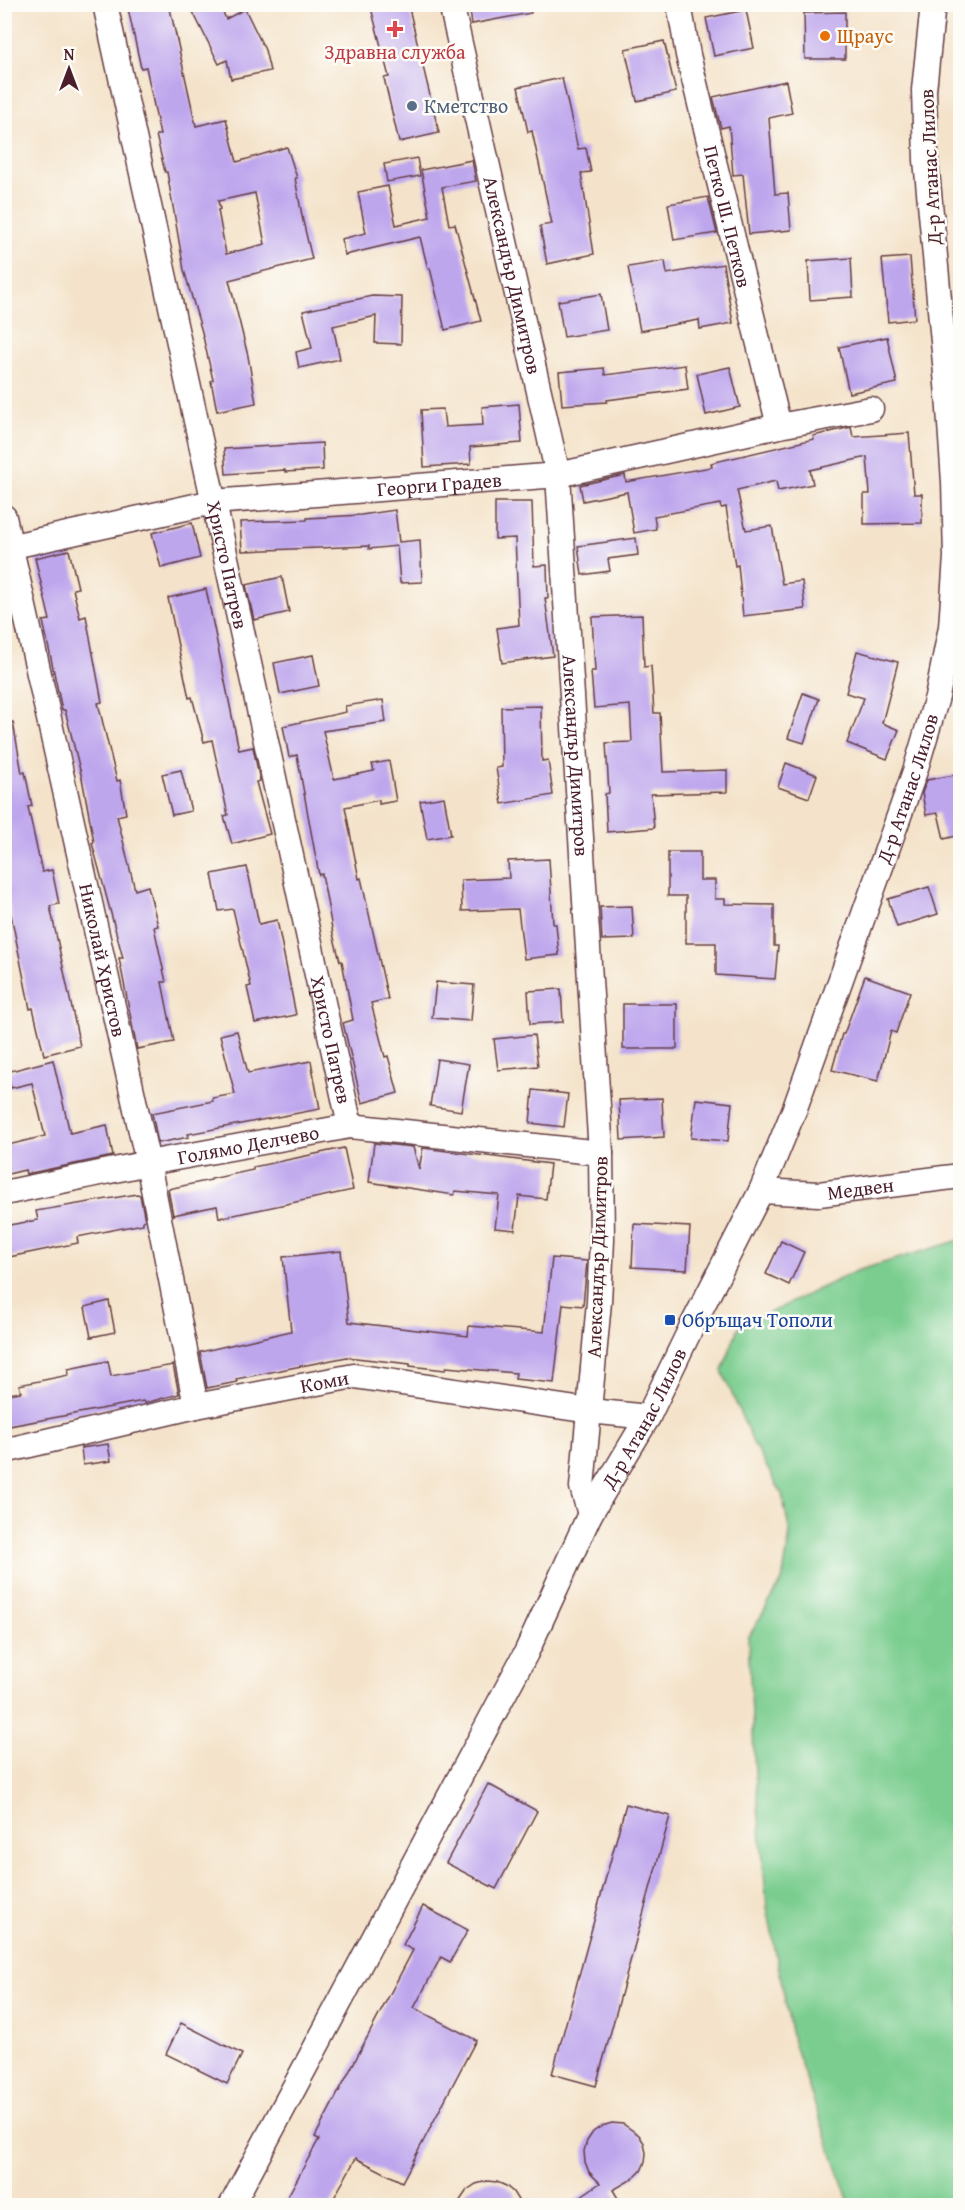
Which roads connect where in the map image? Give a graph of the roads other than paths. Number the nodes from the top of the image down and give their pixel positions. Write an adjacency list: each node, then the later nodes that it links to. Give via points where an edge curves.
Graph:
1 (105, 4): 8 (street, Христо Патрев)
2 (451, 4): 7 (street, Александър Димитров)
3 (679, 4): 6 (street, Петко Ш. Петков, via 688,55)
4 (933, 4): 15 (street, Д-р Атанас Лилов, via 924,90 926,160 954,482 956,557 951,627 937,697 915,771 795,1108)
5 (872, 409): 6 (street, Георги Градев)
6 (779, 426): 7 (street, Георги Градев)
7 (558, 475): 8 (street, Георги Градев); 12 (street, Александър Димитров)
8 (213, 502): 10 (street, Георги Градев); 11 (street, Христо Патрев)
9 (4, 517): 10 (street, Николай Христов)
10 (8, 547): 13 (street, Николай Христов)
11 (350, 1126): 12 (street, Голямо Делчево); 13 (street, Голямо Делчево)
12 (601, 1153): 18 (street, Александър Димитров, via 602,1240)
13 (148, 1163): 16 (street, Голямо Делчево); 17 (street, Николай Христов)
14 (960, 1176): 15 (street, Медвен, via 819,1194)
15 (761, 1191): 19 (street, Д-р Атанас Лилов)
16 (4, 1192)
17 (196, 1406): 18 (street, Коми, via 354,1376); 20 (street, Коми)
18 (590, 1412): 19 (street, Коми); 21 (street, Александър Димитров, via 582,1487)
19 (648, 1417): 21 (street, Д-р Атанас Лилов)
20 (4, 1451)
21 (590, 1514): 22 (street, Д-р Атанас Лилов, via 526,1653)
22 (231, 2205)

